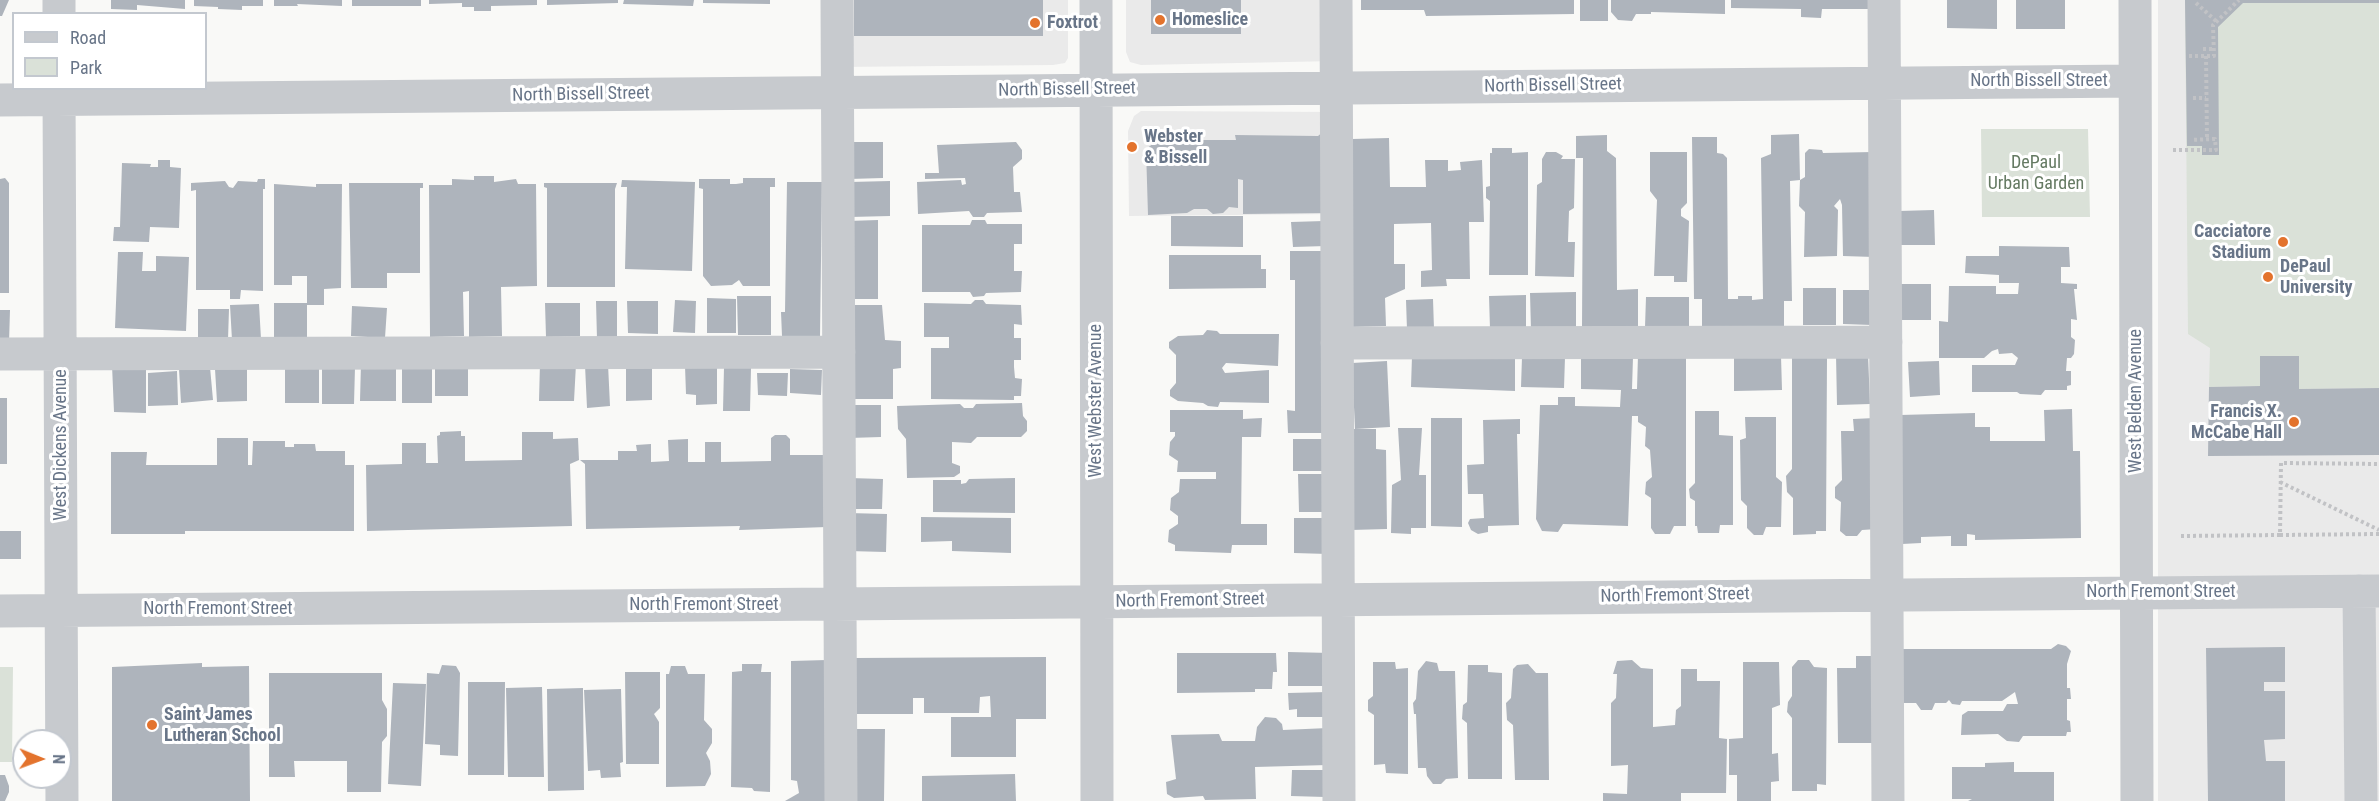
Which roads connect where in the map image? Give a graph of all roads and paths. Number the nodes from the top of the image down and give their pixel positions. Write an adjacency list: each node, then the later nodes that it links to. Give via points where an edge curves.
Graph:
1 (837, 0): 17 (street)
2 (1096, 0): 16 (street, West Webster Avenue)
3 (1336, 0): 15 (street)
4 (1884, 0): 14 (street)
5 (2135, 0): 13 (street, West Belden Avenue)
6 (2239, 0): 8 (path)
7 (2196, 3): 8 (path)
8 (2217, 22): 10 (path, via 2213,25)
9 (2202, 49): 10 (path)
10 (2213, 49): 12 (path, via 2214,56)
11 (2189, 56): 12 (path)
12 (2206, 56): 20 (path)
13 (2135, 81): 14 (street, North Bissell Street); 36 (street, West Belden Avenue)
14 (1884, 82): 15 (street, North Bissell Street); 25 (street)
15 (1336, 88): 16 (street, North Bissell Street); 26 (street)
16 (1096, 90): 17 (street, North Bissell Street); 39 (street, West Webster Avenue)
17 (838, 92): 18 (street, North Bissell Street); 27 (street)
18 (60, 94): 21 (street, North Bissell Street); 29 (street, West Dickens Avenue)
19 (2193, 98): 20 (path)
20 (2206, 98): 22 (path)
21 (0, 100)
22 (2207, 139): 23 (path); 24 (path, via 2215,139 2216,150)
23 (2191, 140)
24 (2173, 150)
25 (1886, 342): 26 (street); 37 (street)
26 (1337, 343): 38 (street)
27 (839, 352): 29 (street); 40 (street)
28 (0, 354): 29 (street)
29 (60, 354): 42 (street, West Dickens Avenue)
30 (2379, 464): 31 (path, via 2281,464)
31 (2280, 482): 32 (path); 33 (path)
32 (2379, 532): 33 (path)
33 (2280, 535): 34 (path)
34 (2181, 536)
35 (2369, 591): 36 (street, North Fremont Street); 49 (street)
36 (2137, 592): 37 (street, North Fremont Street); 48 (street, West Belden Avenue)
37 (1887, 594): 38 (street, North Fremont Street); 47 (street)
38 (1339, 600): 39 (street, North Fremont Street); 46 (street)
39 (1097, 602): 40 (street, North Fremont Street); 45 (street, West Webster Avenue)
40 (840, 604): 42 (street, North Fremont Street); 44 (street)
41 (0, 611): 42 (street, North Fremont Street)
42 (62, 611): 43 (street, West Dickens Avenue)
43 (62, 801)
44 (841, 801)
45 (1097, 801)
46 (1339, 801)
47 (1888, 801)
48 (2137, 801)
49 (2361, 801)

